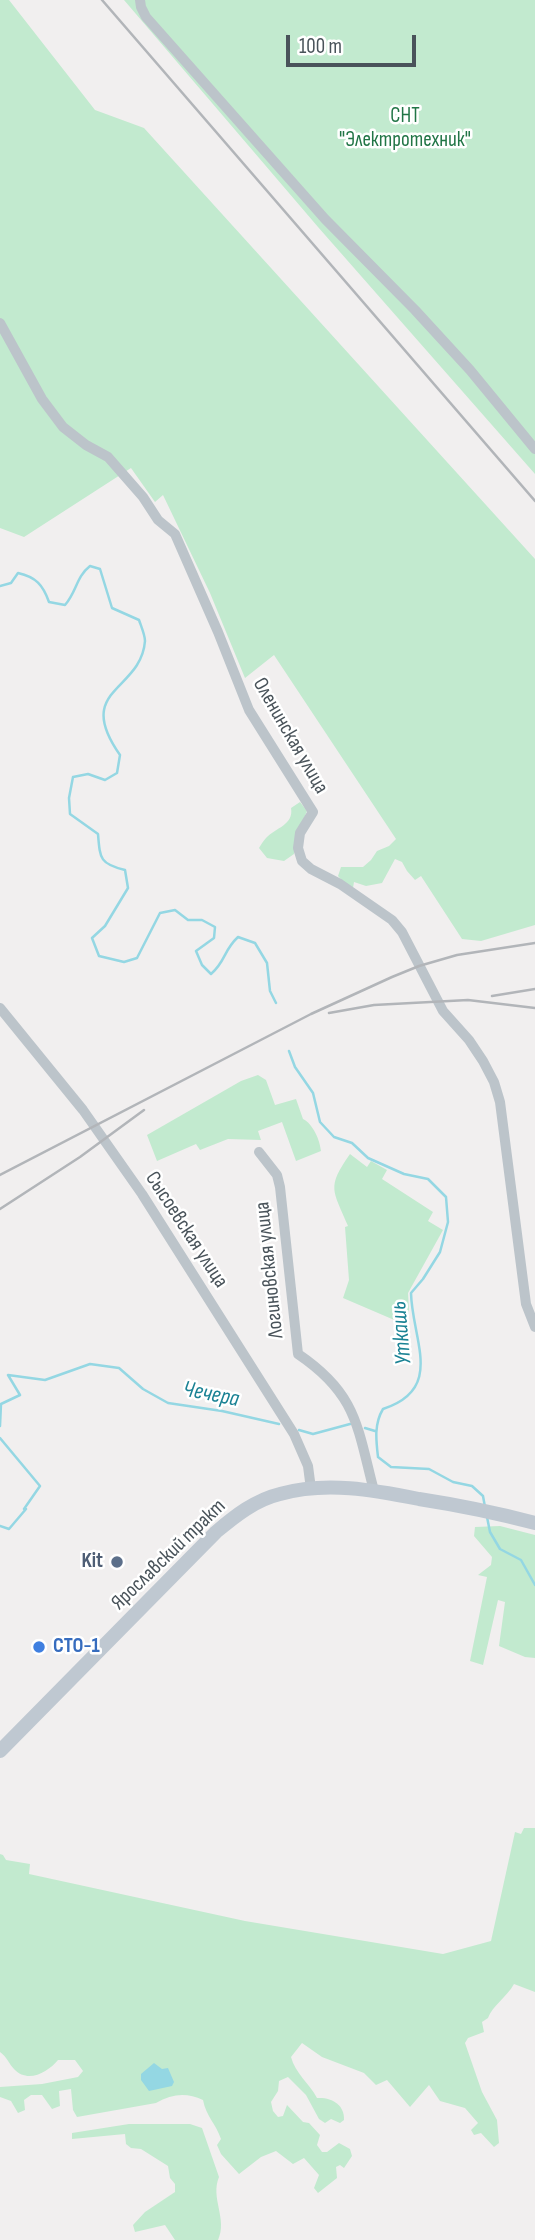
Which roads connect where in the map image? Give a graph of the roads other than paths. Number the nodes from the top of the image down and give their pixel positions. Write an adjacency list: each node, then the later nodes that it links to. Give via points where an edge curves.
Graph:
1 (140, 0): 3 (street, via 146,17 230,114 470,370)
2 (0, 323): 6 (street, Оленинская улица, via 63,427 108,457 158,520 175,534 249,710 313,812 300,833 302,861 392,920 443,1012 483,1061 500,1102 526,1304)
3 (535, 449)
4 (0, 1009): 7 (street, Сысоевская улица, via 83,1110 142,1194 294,1434 308,1466)
5 (259, 1152): 8 (street, Логиновская улица, via 278,1175 299,1354 346,1398)
6 (535, 1327)
7 (311, 1489): 8 (street, Ярославский тракт); 10 (street, Ярославский тракт, via 266,1498 216,1532)
8 (374, 1490): 9 (street, Ярославский тракт)
9 (535, 1523)
10 (0, 1751)

